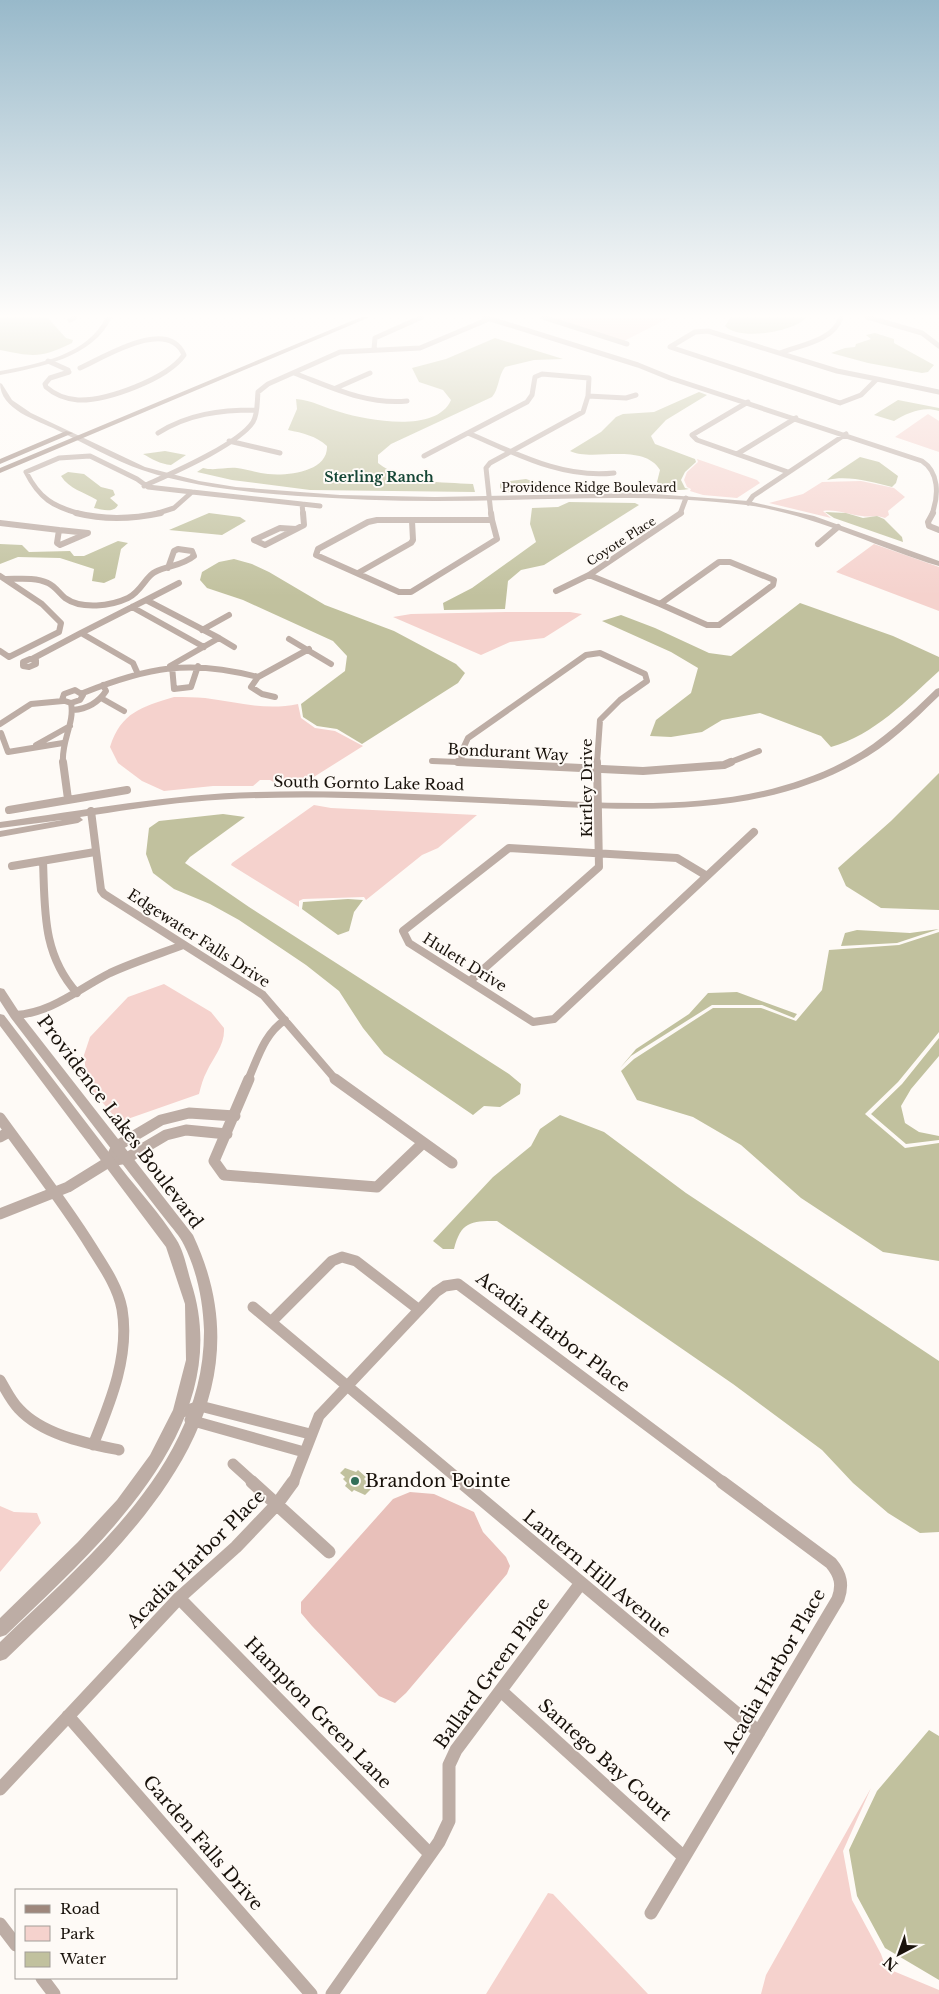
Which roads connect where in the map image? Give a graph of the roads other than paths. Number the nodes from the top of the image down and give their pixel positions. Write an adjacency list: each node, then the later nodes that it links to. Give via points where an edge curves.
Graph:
1 (23, 410): 12 (street, Providence Ridge Boulevard)
2 (136, 410): 12 (main road)
3 (136, 410): 12 (main road)
4 (254, 410): 13 (street, via 202,412 166,427)
5 (255, 410): 15 (street, via 249,427)
6 (512, 410): 11 (street)
7 (584, 410): 16 (street)
8 (734, 410): 18 (street, via 692,435 697,440)
9 (772, 410): 10 (street)
10 (796, 418): 14 (street); 18 (street)
11 (468, 433): 16 (street); 19 (street)
12 (78, 434): 20 (main road); 21 (main road); 24 (street, Providence Ridge Boulevard, via 133,463)
13 (158, 434)
14 (846, 434): 22 (street); 25 (street, via 911,455 934,469)
15 (229, 441): 17 (street); 24 (street)
16 (513, 451): 23 (street, via 570,473 588,476); 28 (street, via 486,468)
17 (280, 453)
18 (737, 454): 22 (street)
19 (424, 456)
20 (0, 462)
21 (0, 471)
22 (788, 472): 30 (street)
23 (614, 473)
24 (169, 475): 26 (street); 28 (street, Providence Ridge Boulevard, via 208,485 340,497)
25 (938, 476): 39 (street, via 936,507 928,522 929,526)
26 (146, 487): 27 (street); 27 (street, via 137,479 90,456 59,458 26,472 34,490 46,501 79,515 113,519 170,511)
27 (192, 492): 31 (street)
28 (490, 498): 29 (street, Providence Ridge Boulevard, via 641,495); 34 (street)
29 (686, 498): 30 (street, Providence Ridge Boulevard); 44 (street, Coyote Place, via 680,515)
30 (748, 503): 36 (street, Providence Ridge Boulevard)
31 (302, 504): 32 (street); 38 (street, via 304,525)
32 (320, 506)
33 (412, 520): 34 (street); 43 (street, via 411,543); 43 (street, via 368,522 318,549 316,555)
34 (492, 520): 43 (street, via 497,538 493,544 411,592 399,592)
35 (0, 523): 37 (street)
36 (838, 528): 40 (street); 41 (street, Providence Ridge Boulevard)
37 (59, 529): 37 (street, via 57,543 60,545 88,533)
38 (296, 529): 38 (street, via 265,545 254,540 277,528)
39 (939, 530)
40 (818, 544)
41 (939, 564)
42 (168, 568): 45 (street, via 154,572 147,583 130,597 102,605 77,604 46,582)
43 (358, 573)
44 (590, 575): 47 (street, Coyote Place); 49 (street)
45 (3, 578): 59 (street, via 42,604 61,623 59,632 9,657)
46 (179, 583): 48 (street)
47 (556, 591)
48 (146, 600): 50 (street); 52 (street)
49 (660, 604): 49 (street, via 707,625 719,624 774,585 774,580 730,562 719,562)
50 (132, 607): 53 (street); 56 (street)
51 (229, 615): 52 (street)
52 (202, 630): 54 (street)
53 (81, 633): 60 (street); 64 (street, via 133,663)
54 (219, 638): 56 (street); 57 (street)
55 (289, 639): 58 (street)
56 (204, 647): 62 (street)
57 (234, 647)
58 (309, 649): 61 (street); 65 (street)
59 (0, 651)
60 (32, 659)
61 (332, 664)
62 (171, 666): 63 (street); 63 (street, via 174,689 191,688); 64 (street)
63 (198, 666): 65 (street, via 214,665)
64 (138, 672): 66 (street)
65 (258, 677): 71 (street, via 251,686 262,694)
66 (103, 685): 67 (street); 72 (street, via 106,690)
67 (90, 690): 69 (street); 70 (street, via 68,687)
68 (939, 691): 87 (street, South Gornto Lake Road, via 878,746 800,784 718,802 663,807)
69 (83, 693): 73 (street, via 82,699); 73 (street, via 72,690)
70 (53, 697): 73 (street); 75 (street, via 26,700)
71 (275, 697)
72 (102, 698): 73 (street, via 92,705); 74 (street)
73 (67, 702): 76 (street, via 31,704); 77 (street)
74 (124, 711)
75 (0, 717)
76 (0, 724)
77 (70, 726): 79 (street); 80 (street)
78 (1, 733): 80 (street, via 8,752)
79 (63, 743): 80 (street); 86 (street)
80 (32, 748)
81 (759, 751): 84 (street, Bondurant Way, via 724,765 683,770)
82 (432, 761): 83 (street, Bondurant Way)
83 (462, 763): 84 (street, Bondurant Way); 84 (street, Kirtley Drive, via 461,753 468,738 586,655 600,653 645,674 647,681 620,700 600,720)
84 (597, 770): 87 (street, Kirtley Drive)
85 (127, 790): 86 (street)
86 (68, 799): 88 (street)
87 (599, 805): 89 (street, South Gornto Lake Road, via 355,795 257,795 189,799); 94 (street, Kirtley Drive)
88 (9, 810)
89 (92, 814): 90 (street, South Gornto Lake Road); 92 (street, South Gornto Lake Road); 93 (street, Edgewater Falls Drive)
90 (0, 825)
91 (754, 832): 97 (street, Hulett Drive)
92 (0, 834)
93 (95, 852): 95 (street); 98 (street, Edgewater Falls Drive, via 104,894)
94 (600, 852): 97 (street, Hulett Drive, via 677,858); 99 (street, Kirtley Drive, via 599,867 592,876); 99 (street, Hulett Drive, via 509,848 403,930 409,943)
95 (43, 861): 96 (street); 101 (street, via 52,953 63,978)
96 (12, 866)
97 (708, 876): 99 (street, Hulett Drive, via 554,1019 533,1022)
98 (183, 945): 101 (street, via 100,978); 104 (street, Edgewater Falls Drive, via 263,995)
99 (470, 981)
100 (0, 992): 102 (street, Providence Lakes Boulevard)
101 (77, 993): 102 (street, via 46,1011)
102 (15, 1015): 112 (street, Providence Lakes Boulevard)
103 (0, 1018): 114 (street, Providence Lakes Boulevard)
104 (285, 1020): 106 (street, via 267,1037); 111 (street, Edgewater Falls Drive, via 338,1083)
105 (193, 1113): 106 (street); 108 (street, via 197,1122); 112 (street, via 161,1120)
106 (235, 1116): 110 (street)
107 (0, 1118): 109 (street)
108 (193, 1130): 110 (street); 113 (street, via 166,1135)
109 (5, 1134): 116 (street)
110 (227, 1134): 111 (street, via 214,1162 224,1175 377,1187)
111 (423, 1143): 115 (street, Edgewater Falls Drive)
112 (117, 1146): 113 (street, Providence Lakes Boulevard); 114 (street)
113 (127, 1158): 114 (street); 123 (street, Providence Lakes Boulevard, via 188,1239 204,1279 211,1333)
114 (110, 1161): 116 (street); 124 (street, Providence Lakes Boulevard, via 172,1244 191,1294 194,1349 188,1386)
115 (452, 1162)
116 (54, 1193): 117 (street); 129 (street, via 110,1276 122,1309 120,1362 113,1396)
117 (0, 1214)
118 (253, 1307): 120 (street, Lantern Hill Avenue)
119 (418, 1309): 120 (street, via 356,1261 342,1257 332,1261); 122 (street, Acadia Harbor Place); 141 (street, Acadia Harbor Place, via 444,1286 453,1283 463,1286 838,1571 842,1580 838,1599)
120 (271, 1322): 122 (street, Lantern Hill Avenue)
121 (0, 1380): 129 (street, via 21,1411 44,1426)
122 (346, 1386): 127 (street, Acadia Harbor Place, via 319,1416); 135 (street, Lantern Hill Avenue)
123 (200, 1406): 124 (street); 125 (street, Providence Lakes Boulevard); 126 (street)
124 (179, 1413): 125 (street); 137 (street, Providence Lakes Boulevard, via 159,1457 122,1509)
125 (194, 1423): 128 (street); 138 (street, Providence Lakes Boulevard, via 171,1467 138,1514)
126 (277, 1426): 127 (street); 128 (street)
127 (310, 1434): 131 (street, Acadia Harbor Place)
128 (272, 1442): 131 (street)
129 (93, 1445): 130 (street)
130 (119, 1450)
131 (304, 1452): 133 (street, Acadia Harbor Place, via 291,1488)
132 (233, 1464): 133 (street)
133 (277, 1504): 134 (street); 136 (street, Acadia Harbor Place, via 236,1547)
134 (328, 1552)
135 (581, 1583): 139 (street, Ballard Green Place); 141 (street, Lantern Hill Avenue)
136 (179, 1598): 140 (street, Acadia Harbor Place); 143 (street, Hampton Green Lane)
137 (0, 1629)
138 (0, 1652)
139 (501, 1691): 143 (street, Ballard Green Place, via 456,1750 449,1766 449,1821); 144 (street, Santego Bay Court)
140 (68, 1716): 142 (street, Acadia Harbor Place); 150 (street, Garden Falls Drive)
141 (759, 1732): 144 (street, Acadia Harbor Place)
142 (0, 1789)
143 (430, 1854): 151 (street, Ballard Green Place)
144 (684, 1857): 145 (street, Acadia Harbor Place)
145 (651, 1913)
146 (0, 1924): 147 (street)
147 (15, 1944)
148 (43, 1979): 149 (street)
149 (54, 1994)
150 (311, 1994)
151 (332, 1994)

